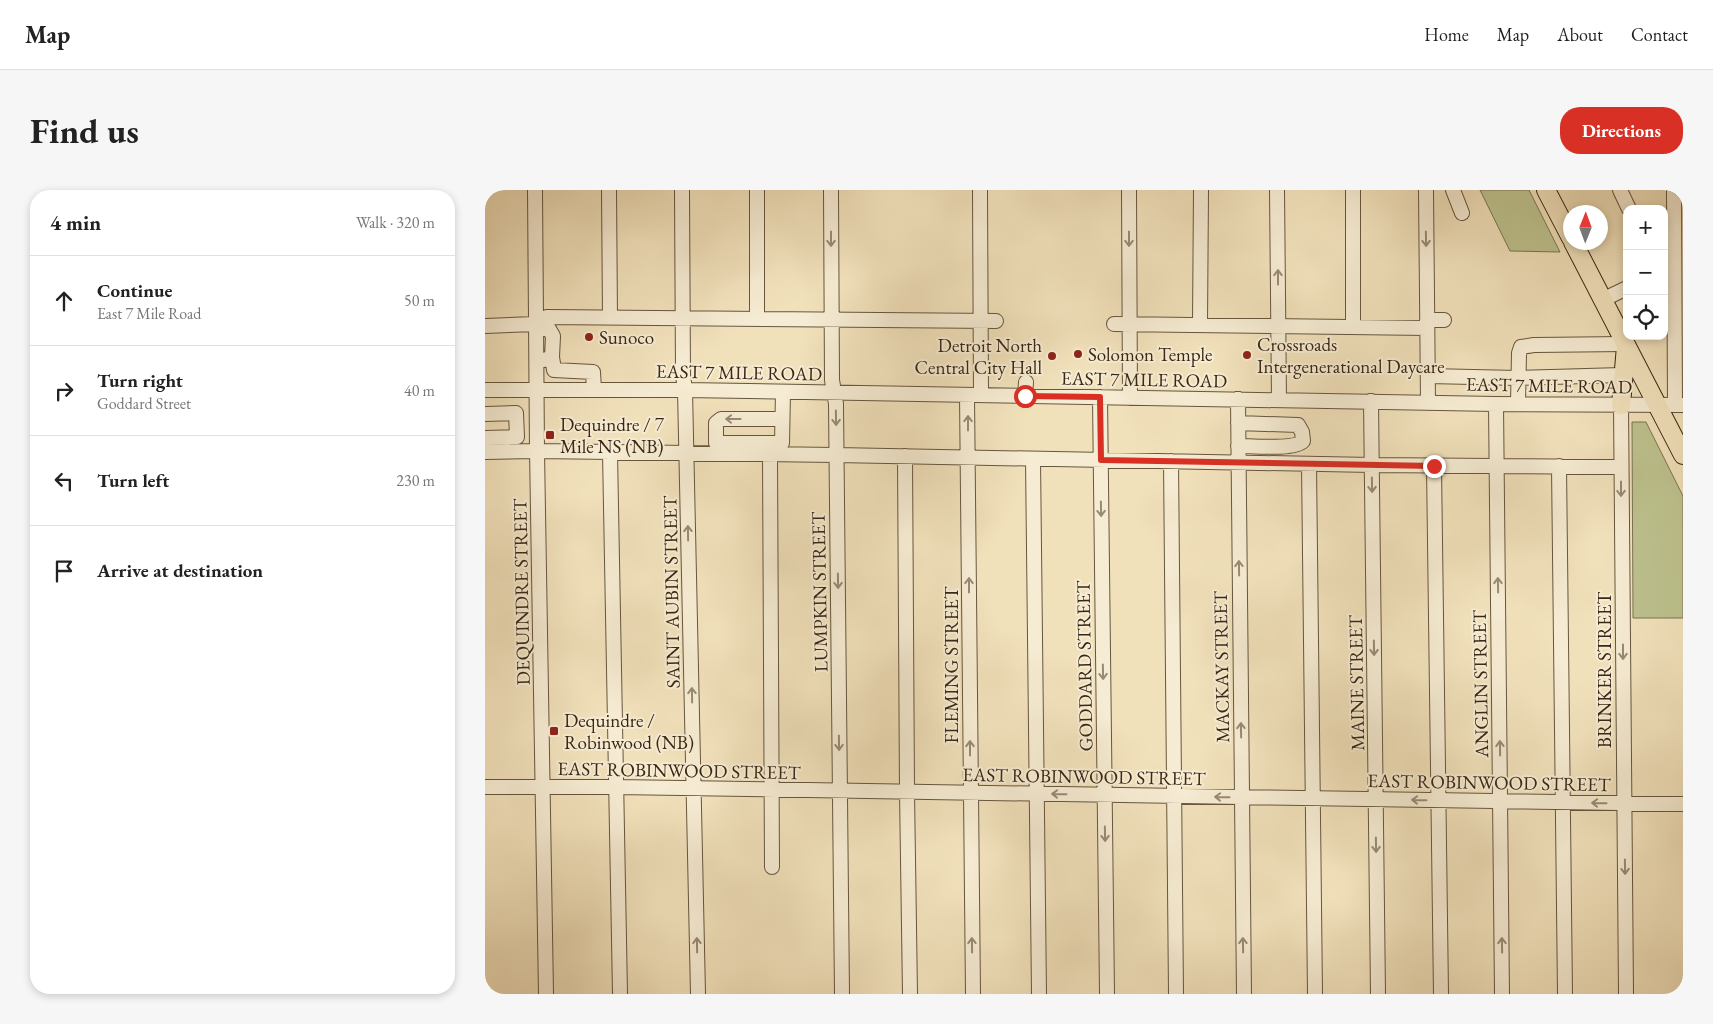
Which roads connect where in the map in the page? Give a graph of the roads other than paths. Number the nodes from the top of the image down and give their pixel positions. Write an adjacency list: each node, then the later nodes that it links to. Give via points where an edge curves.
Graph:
1 (535, 190): 36 (street, DEQUINDRE STREET)
2 (609, 190): 23 (street)
3 (682, 190): 24 (street, SAINT AUBIN STREET)
4 (757, 190): 25 (street)
5 (831, 190): 26 (street, LUMPKIN STREET, one-way to 26)
6 (980, 190): 28 (street, FLEMING STREET)
7 (1129, 190): 31 (street, one-way to 31)
8 (1201, 190): 32 (street)
9 (1277, 190): 35 (street, one-way to 9)
10 (1353, 190): 37 (street)
11 (1426, 190): 33 (street, one-way to 33)
12 (1453, 190): 17 (street)
13 (1546, 190): 18 (main road)
14 (1620, 190): 16 (street)
15 (1674, 190): 20 (street)
16 (1627, 205)
17 (1462, 213)
18 (1563, 223)
19 (1577, 250): 22 (main road)
20 (1669, 263): 38 (street)
21 (1623, 290): 22 (street)
22 (1603, 300): 39 (main road)
23 (610, 318): 24 (street); 36 (street, via 547,317)
24 (683, 318): 25 (street); 50 (street, SAINT AUBIN STREET)
25 (757, 318): 26 (street)
26 (831, 319): 28 (street); 52 (street, LUMPKIN STREET)
27 (1444, 320): 33 (street)
28 (981, 321): 29 (street); 53 (street, FLEMING STREET)
29 (996, 321)
30 (1114, 324): 31 (street)
31 (1130, 324): 32 (street); 55 (street)
32 (1200, 324): 35 (street)
33 (1427, 324): 37 (street); 44 (street)
34 (485, 326): 36 (street)
35 (1278, 326): 37 (street); 57 (street)
36 (536, 327): 40 (street, via 552,331); 41 (street, DEQUINDRE STREET)
37 (1353, 327)
38 (1679, 335): 64 (street)
39 (1626, 345): 43 (main road); 45 (street, via 1521,347); 62 (main road)
40 (552, 357): 41 (street); 42 (street, via 552,368)
41 (536, 360): 47 (street, DEQUINDRE STREET)
42 (559, 370): 48 (street); 49 (street, via 592,371 595,375)
43 (1622, 375): 45 (street); 63 (main road)
44 (1427, 376): 45 (street); 59 (street)
45 (1518, 378): 61 (street)
46 (485, 390): 47 (street, EAST 7 MILE ROAD)
47 (536, 390): 48 (street, EAST 7 MILE ROAD); 70 (street, DEQUINDRE STREET)
48 (559, 390): 49 (street, EAST 7 MILE ROAD)
49 (594, 390): 50 (street, EAST 7 MILE ROAD)
50 (685, 390): 51 (street, EAST 7 MILE ROAD); 73 (street, SAINT AUBIN STREET)
51 (783, 392): 52 (street, EAST 7 MILE ROAD); 66 (street)
52 (834, 392): 53 (street, EAST 7 MILE ROAD); 75 (street, LUMPKIN STREET, one-way to 75)
53 (974, 395): 54 (street, EAST 7 MILE ROAD, via 1008,388); 78 (street, FLEMING STREET, one-way to 53)
54 (1100, 397): 55 (street, EAST 7 MILE ROAD); 80 (street, GODDARD STREET)
55 (1130, 398): 56 (street, EAST 7 MILE ROAD)
56 (1238, 399): 57 (street, EAST 7 MILE ROAD); 67 (street, MACKAY STREET)
57 (1279, 400): 58 (street, EAST 7 MILE ROAD)
58 (1371, 401): 59 (street, EAST 7 MILE ROAD); 84 (street, MAINE STREET)
59 (1428, 402): 60 (street, EAST 7 MILE ROAD)
60 (1495, 404): 61 (street, EAST 7 MILE ROAD); 86 (street, ANGLIN STREET)
61 (1517, 404): 63 (street, EAST 7 MILE ROAD)
62 (1656, 404): 63 (street, EAST 7 MILE ROAD); 64 (street, EAST 7 MILE ROAD); 76 (main road)
63 (1621, 405): 88 (street, BRINKER STREET)
64 (1679, 405)
65 (485, 414): 68 (street, via 516,413 517,436)
66 (782, 419): 66 (street, one-way to 66, via 721,419 716,423 716,443 782,443)
67 (1238, 423): 69 (street, MACKAY STREET); 69 (street, via 1298,425 1303,441 1291,446)
68 (485, 438)
69 (1238, 446): 82 (street, MACKAY STREET)
70 (537, 451): 71 (street); 72 (street); 89 (street, DEQUINDRE STREET)
71 (485, 452)
72 (610, 452): 73 (street); 90 (street)
73 (687, 454): 74 (street); 92 (street, SAINT AUBIN STREET, one-way to 73)
74 (769, 454): 75 (street); 93 (street)
75 (836, 455): 77 (street); 94 (street, LUMPKIN STREET, one-way to 94)
76 (1683, 455)
77 (905, 456): 78 (street); 95 (street)
78 (968, 457): 79 (street); 96 (street, FLEMING STREET, one-way to 78)
79 (1033, 459): 80 (street); 97 (street)
80 (1101, 460): 81 (street); 98 (street, GODDARD STREET, one-way to 98)
81 (1171, 461): 82 (street); 99 (street)
82 (1238, 463): 83 (street); 100 (street, MACKAY STREET, one-way to 82)
83 (1309, 464): 84 (street); 101 (street)
84 (1372, 465): 85 (street); 102 (street, MAINE STREET, one-way to 102)
85 (1434, 466): 86 (street); 103 (street)
86 (1496, 466): 87 (street); 104 (street, ANGLIN STREET, one-way to 86)
87 (1559, 466): 88 (street); 105 (street)
88 (1621, 467): 106 (street, BRINKER STREET, one-way to 106)
89 (543, 786): 90 (street, EAST ROBINWOOD STREET); 91 (street, EAST ROBINWOOD STREET); 109 (street, DEQUINDRE STREET)
90 (617, 787): 92 (street, EAST ROBINWOOD STREET); 110 (street)
91 (485, 788)
92 (694, 788): 93 (street, EAST ROBINWOOD STREET); 111 (street, SAINT AUBIN STREET, one-way to 92)
93 (773, 790): 94 (street, EAST ROBINWOOD STREET); 108 (street)
94 (840, 790): 95 (street, EAST ROBINWOOD STREET); 112 (street, LUMPKIN STREET)
95 (907, 792): 96 (street, EAST ROBINWOOD STREET); 113 (street)
96 (971, 793): 97 (street, EAST ROBINWOOD STREET); 114 (street, FLEMING STREET, one-way to 96)
97 (1037, 794): 98 (street, EAST ROBINWOOD STREET, one-way to 97); 115 (street)
98 (1105, 795): 99 (street, EAST ROBINWOOD STREET); 116 (street, GODDARD STREET, one-way to 116)
99 (1173, 796): 100 (street, EAST ROBINWOOD STREET, one-way to 99); 117 (street)
100 (1242, 797): 101 (street, EAST ROBINWOOD STREET); 118 (street, MACKAY STREET, one-way to 100)
101 (1313, 798): 102 (street, EAST ROBINWOOD STREET); 119 (street)
102 (1376, 799): 103 (street, EAST ROBINWOOD STREET, one-way to 102); 120 (street, MAINE STREET, one-way to 120)
103 (1439, 800): 104 (street, EAST ROBINWOOD STREET); 121 (street)
104 (1500, 801): 105 (street, EAST ROBINWOOD STREET); 122 (street, ANGLIN STREET, one-way to 104)
105 (1562, 802): 106 (street, EAST ROBINWOOD STREET, one-way to 105); 123 (street)
106 (1624, 803): 107 (street, EAST ROBINWOOD STREET); 124 (street, BRINKER STREET, one-way to 124)
107 (1683, 804)
108 (772, 867)
109 (546, 994)
110 (620, 994)
111 (698, 994)
112 (842, 994)
113 (909, 994)
114 (973, 994)
115 (1039, 994)
116 (1107, 994)
117 (1176, 994)
118 (1244, 994)
119 (1315, 994)
120 (1378, 994)
121 (1441, 994)
122 (1502, 994)
123 (1565, 994)
124 (1626, 994)

